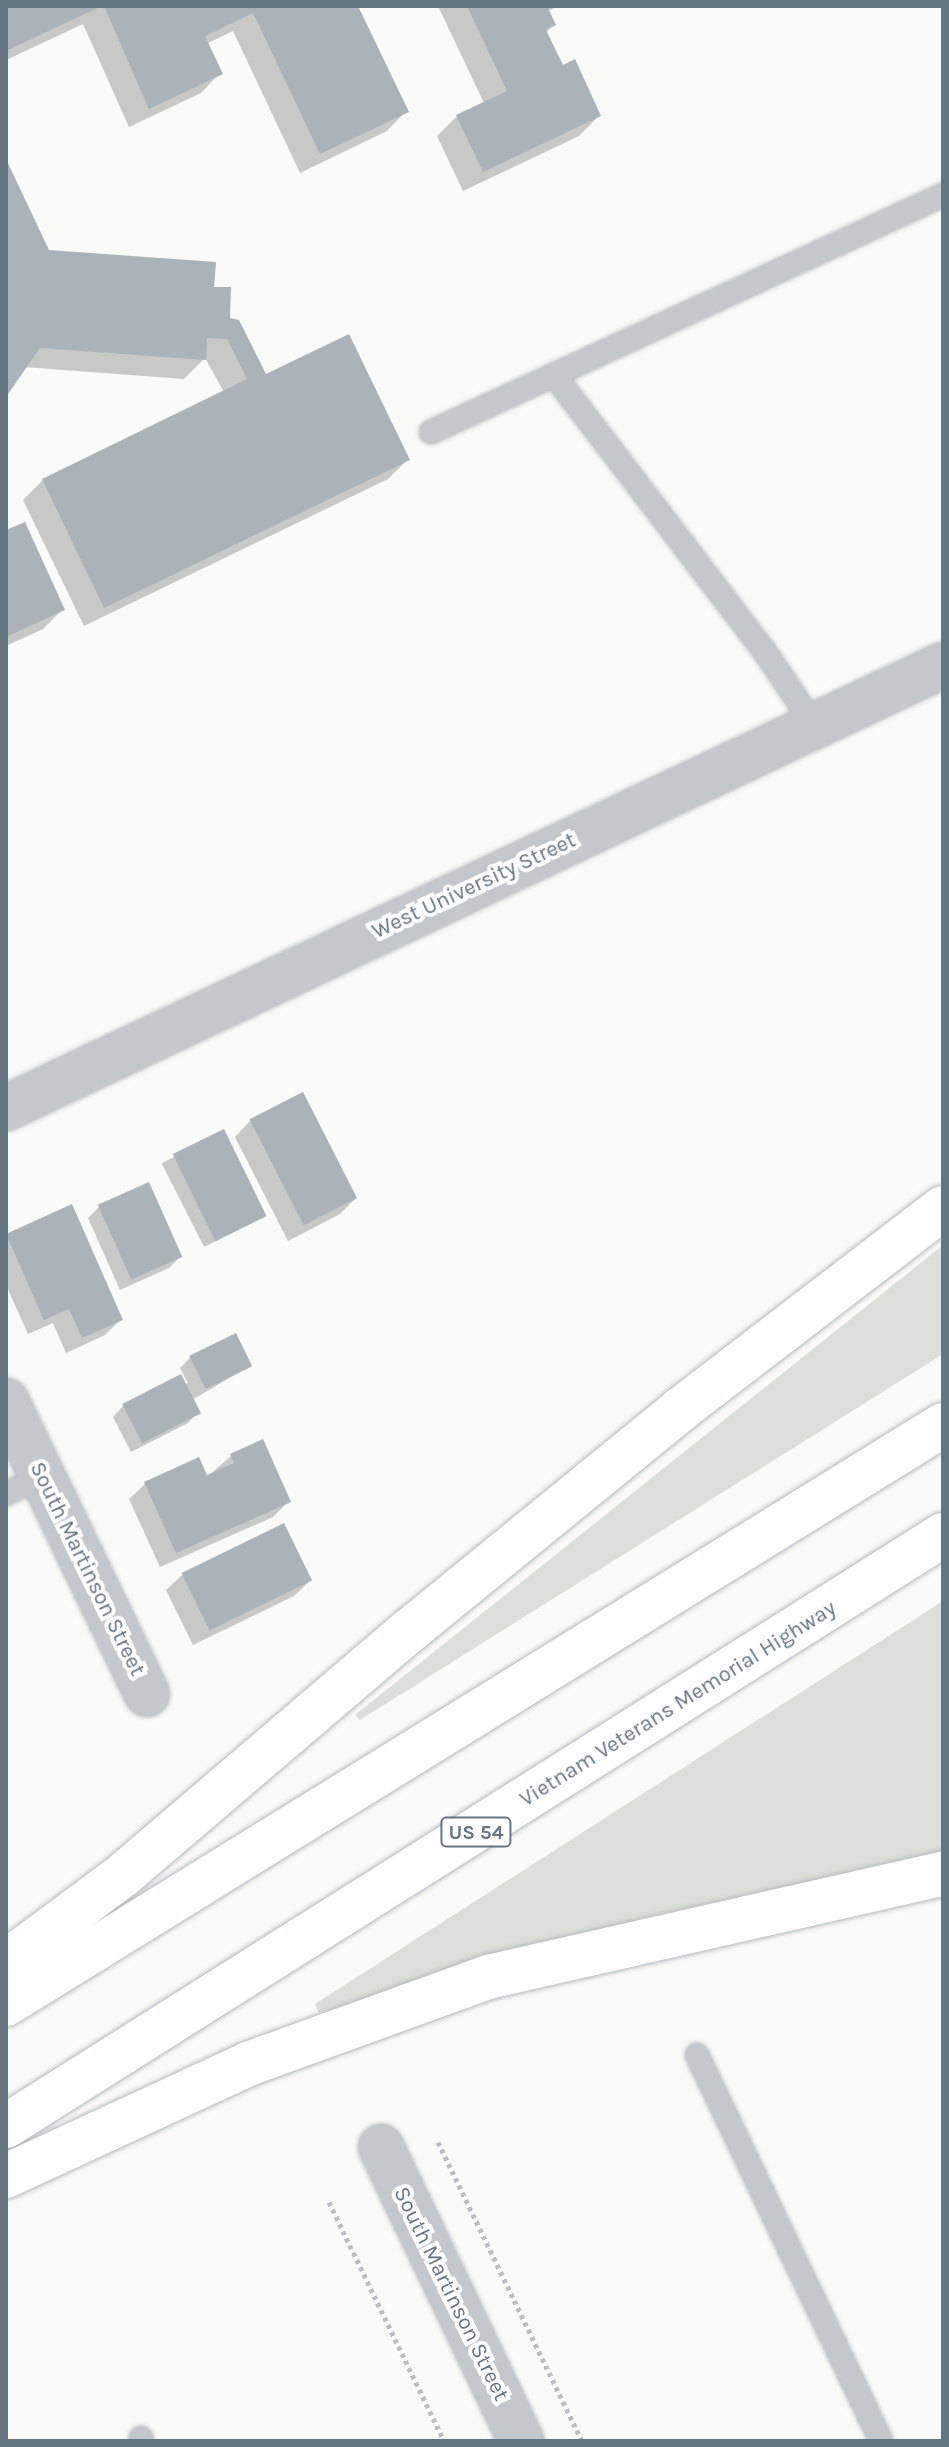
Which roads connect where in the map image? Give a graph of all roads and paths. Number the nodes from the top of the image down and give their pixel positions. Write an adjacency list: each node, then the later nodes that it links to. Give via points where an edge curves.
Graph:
1 (943, 195): 2 (lane)
2 (554, 375): 3 (lane); 5 (lane, via 765,652)
3 (431, 432)
4 (943, 665): 5 (street, West University Street)
5 (814, 725): 6 (street, West University Street)
6 (6, 1108)
7 (943, 1208): 14 (highway, via 681,1409 123,1875)
8 (6, 1401): 10 (street, South Martinson Street)
9 (943, 1425): 15 (highway)
10 (24, 1485): 12 (street, South Martinson Street)
11 (943, 1535): 17 (highway, Vietnam Veterans Memorial Highway / US 54)
12 (147, 1694)
13 (943, 1874): 20 (highway, via 488,1977 248,2064)
14 (6, 1962)
15 (6, 2004)
16 (697, 2055): 25 (lane)
17 (6, 2126)
18 (438, 2142): 24 (path)
19 (381, 2147): 23 (street, South Martinson Street)
20 (6, 2176)
21 (329, 2202): 22 (path)
22 (444, 2441)
23 (521, 2441)
24 (582, 2441)
25 (881, 2441)

